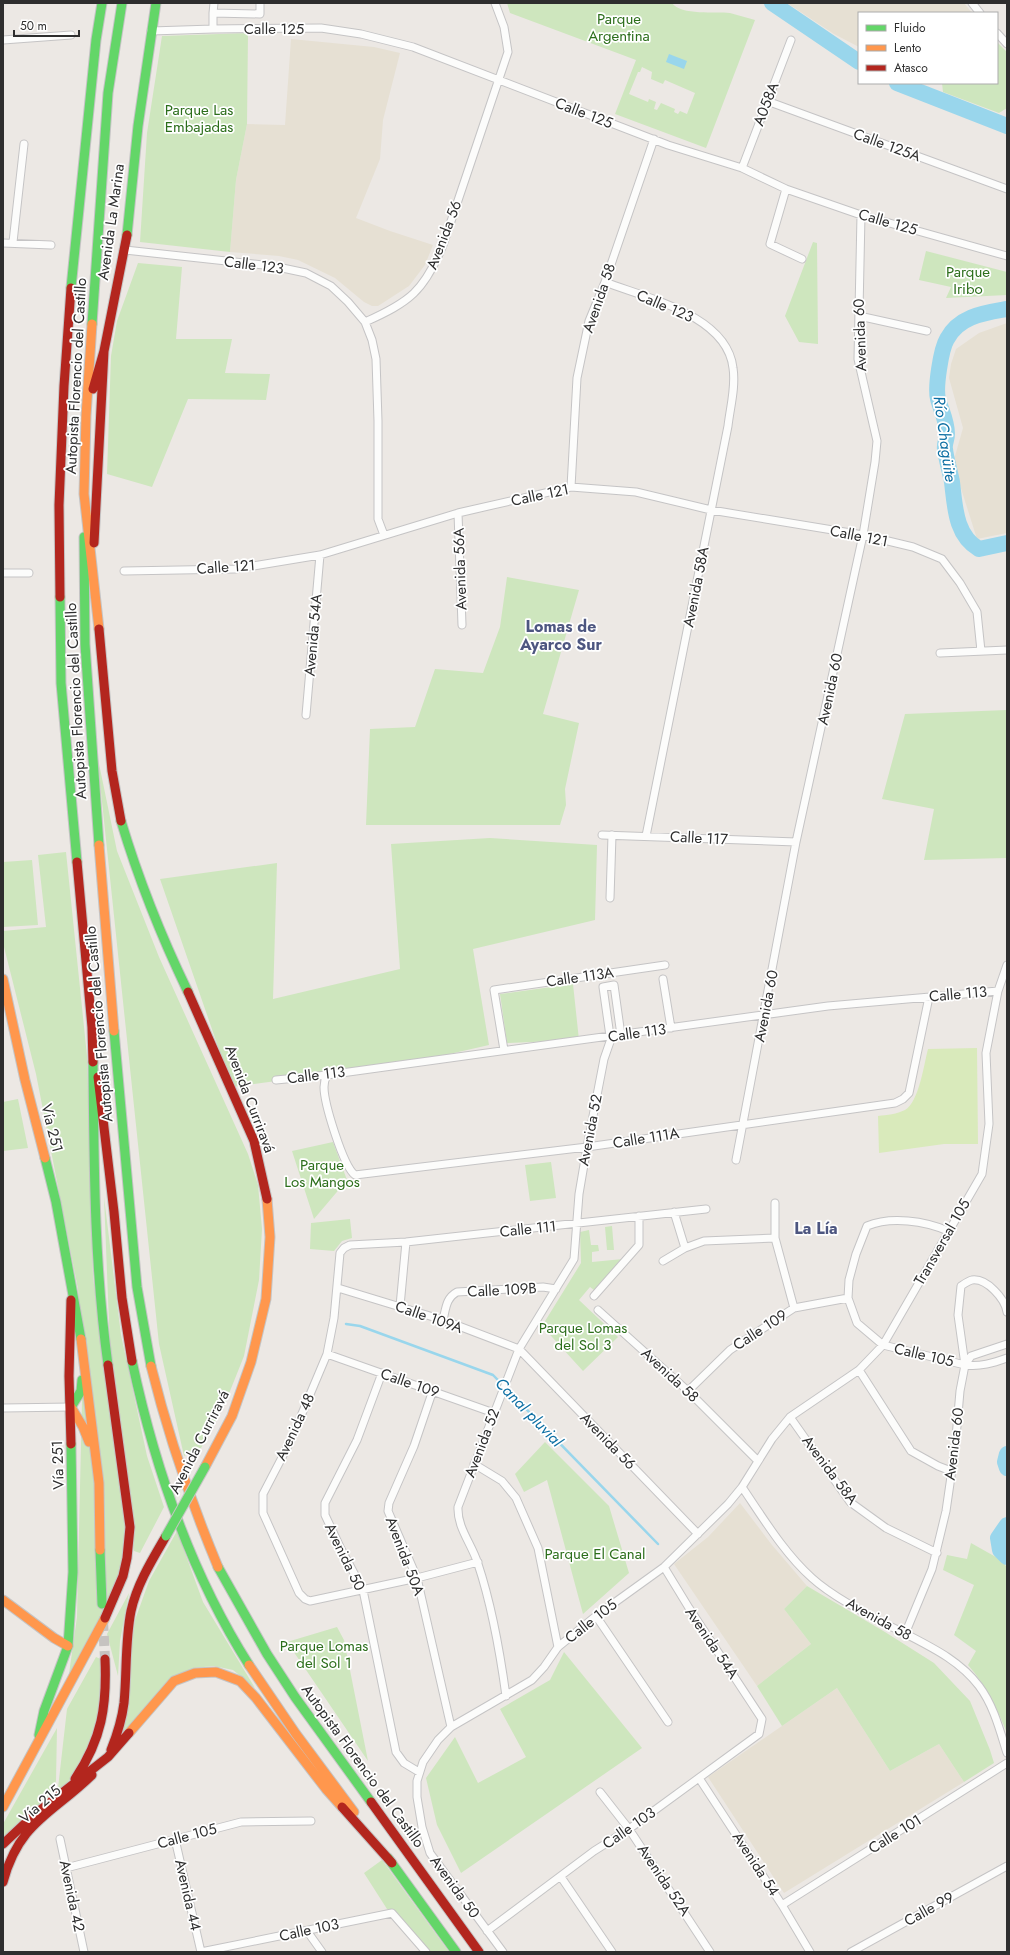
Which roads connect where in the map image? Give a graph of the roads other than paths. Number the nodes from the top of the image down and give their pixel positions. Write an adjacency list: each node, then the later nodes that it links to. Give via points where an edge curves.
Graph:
1 (94, 3): 18 (main road)
2 (102, 3): 18 (main road, Autopista Florencio del Castillo)
3 (122, 3): 41 (main road, Autopista Florencio del Castillo, via 108,93)
4 (156, 3): 14 (main road, Avenida La Marina)
5 (214, 3): 10 (street)
6 (260, 3): 11 (street)
7 (495, 3): 21 (street, Avenida 56, via 504,27 508,52)
8 (972, 3): 9 (street)
9 (979, 12)
10 (213, 13): 11 (street); 12 (street)
11 (260, 14): 13 (street)
12 (213, 29): 13 (street, Calle 125); 14 (street, Calle 125)
13 (260, 29): 21 (street, Calle 125, via 321,28 361,34 413,47)
14 (151, 31): 32 (main road, Avenida La Marina)
15 (998, 34): 20 (street)
16 (71, 35): 17 (street)
17 (3, 40)
18 (96, 40): 70 (main road, Autopista Florencio del Castillo, via 74,247 58,505 61,683)
19 (791, 40): 22 (street, A058A)
20 (1007, 44)
21 (499, 80): 23 (street, Calle 125); 37 (street, Avenida 56, via 433,268 425,282 407,300)
22 (767, 101): 25 (street, A058A); 27 (street, Calle 125A)
23 (654, 139): 25 (street, Calle 125); 35 (street, Avenida 58)
24 (24, 144): 29 (street)
25 (742, 168): 26 (street, Calle 125)
26 (786, 189): 28 (street, Calle 125); 34 (street, via 770,244)
27 (1007, 189)
28 (861, 215): 33 (street, Calle 125); 36 (street, Avenida 60)
29 (13, 242): 30 (street); 31 (street)
30 (3, 243)
31 (51, 245)
32 (125, 250): 37 (street, Calle 123, via 273,266 306,273 331,286); 40 (main road, Avenida La Marina)
33 (1007, 256)
34 (802, 259)
35 (605, 282): 39 (street, Calle 123, via 694,317 708,326); 42 (street, Avenida 58, via 589,321 577,378)
36 (859, 316): 38 (street); 47 (street, Avenida 60, via 858,359 877,441)
37 (364, 322): 46 (street, via 372,340 377,372 378,519)
38 (927, 331)
39 (720, 340): 44 (street, Avenida 58A, via 734,368 728,426)
40 (104, 351): 41 (main road); 49 (main road, Avenida La Marina)
41 (86, 416): 43 (main road, Autopista Florencio del Castillo)
42 (571, 487): 44 (street, Calle 121, via 636,492); 45 (street, Calle 121)
43 (84, 494): 49 (main road, Avenida Curriravá); 165 (main road, Autopista Florencio del Castillo, via 85,644 102,900 137,1287 154,1382 203,1531 221,1574 242,1611 294,1697)
44 (711, 510): 47 (street, Calle 121); 60 (street, Avenida 58A)
45 (458, 513): 46 (street, Calle 121); 53 (street, Avenida 56A)
46 (384, 535): 48 (street, Calle 121)
47 (863, 535): 55 (street, Calle 121, via 914,547 942,559 977,612); 61 (street, Avenida 60)
48 (320, 555): 50 (street, Calle 121, via 235,569); 57 (street, Avenida 54A)
49 (93, 566): 140 (main road, Avenida Curriravá, bridge, via 118,813 137,875 163,940 207,1031 254,1141 266,1190 270,1237 266,1299 251,1362 232,1416 137,1588 126,1645 124,1703)
50 (124, 571)
51 (3, 573): 52 (street)
52 (29, 573)
53 (462, 625)
54 (1007, 650): 55 (street)
55 (980, 651): 56 (street)
56 (940, 653)
57 (306, 715)
58 (602, 834): 59 (street, Calle 117)
59 (612, 835): 60 (street, Calle 117); 62 (street)
60 (646, 836): 61 (street, Calle 117)
61 (796, 842): 69 (street, Avenida 60)
62 (610, 898)
63 (666, 965): 74 (street, Calle 113A, via 494,990)
64 (1007, 965): 67 (street, Transversal 105)
65 (3, 979): 91 (main road, Vía 251, via 56,1202)
66 (663, 979): 71 (street)
67 (998, 991): 68 (street, Calle 113); 85 (street, Transversal 105, via 986,1053 989,1118 985,1164 982,1174)
68 (929, 996): 69 (street, Calle 113, via 828,1006); 77 (street, Calle 111A, via 909,1093 903,1099 895,1103)
69 (764, 1016): 71 (street, Calle 113); 77 (street, Avenida 60)
70 (92, 1027): 138 (main road, via 96,1252 100,1309 130,1527 129,1558 119,1590 101,1628); 152 (main road, Autopista Florencio del Castillo, via 125,1326 138,1388 184,1540 238,1647 306,1748)
71 (671, 1028): 72 (street, Calle 113)
72 (621, 1035): 73 (street, Calle 113); 73 (street, via 614,985 603,987)
73 (611, 1036): 74 (street, Calle 113); 78 (street, Avenida 52)
74 (504, 1050): 75 (street, Calle 113)
75 (326, 1075): 76 (street, Calle 113); 78 (street, Calle 111A, via 325,1100 344,1162 355,1175)
76 (276, 1080)
77 (743, 1124): 78 (street, Calle 111A); 79 (street, Avenida 60)
78 (587, 1147): 84 (street, Avenida 52)
79 (736, 1160)
80 (775, 1203): 86 (street)
81 (706, 1209): 82 (street, Calle 111)
82 (674, 1212): 83 (street, Calle 111); 89 (street)
83 (639, 1216): 84 (street, Calle 111); 94 (street, via 639,1245)
84 (577, 1224): 87 (street, Calle 111); 93 (street, Avenida 52, via 574,1259)
85 (948, 1231): 95 (street, via 933,1224 906,1221 875,1222 867,1226 849,1280); 102 (street, Transversal 105)
86 (775, 1238): 89 (street, via 704,1242); 97 (street)
87 (406, 1242): 88 (street, Calle 111); 96 (street)
88 (350, 1245): 92 (street, Avenida 48, via 340,1253)
89 (685, 1248): 90 (street)
90 (663, 1261)
91 (71, 1284): 104 (main road, Vía 251); 112 (main road, Vía 251)
92 (338, 1288): 96 (street, Calle 109A); 105 (street, Avenida 48)
93 (556, 1289): 100 (street, Calle 109B, via 543,1287 457,1292 450,1295 447,1301); 103 (street, Avenida 52)
94 (594, 1296)
95 (848, 1298): 97 (street, Calle 109); 102 (street, via 857,1323)
96 (400, 1306): 100 (street, Calle 109A)
97 (794, 1308): 111 (street, Calle 109, via 745,1338)
98 (598, 1310): 111 (street, Avenida 58)
99 (1007, 1312): 107 (street, Avenida 60, via 1006,1304 995,1290 977,1280 971,1280 961,1286 958,1315)
100 (443, 1320): 103 (street, Calle 109A)
101 (1007, 1344): 107 (street, Calle 105, via 971,1356)
102 (883, 1346): 107 (street, Calle 105); 108 (street, Transversal 105)
103 (519, 1349): 114 (street, Avenida 52); 121 (street, Avenida 56)
104 (84, 1354): 112 (main road, via 81,1391); 118 (main road, Vía 251)
105 (327, 1354): 109 (street, Calle 109); 126 (street, Avenida 48, via 296,1429 263,1494 263,1513 299,1593 305,1599)
106 (1007, 1358): 107 (street, Calle 105, via 974,1366)
107 (964, 1364): 119 (street, Avenida 60)
108 (859, 1370): 115 (street, Transversal 105); 119 (street, via 911,1451)
109 (382, 1374): 110 (street, Calle 109); 126 (street, Avenida 50, via 357,1440 324,1509 341,1549)
110 (433, 1390): 114 (street, Calle 109); 125 (street, Avenida 50A, via 388,1511)
111 (688, 1391): 116 (street, Avenida 58)
112 (71, 1407): 113 (street); 118 (main road, via 83,1427); 131 (main road, Vía 251, via 73,1565)
113 (3, 1408)
114 (494, 1413): 117 (street, Avenida 52)
115 (790, 1417): 116 (street, Transversal 105); 122 (street, Avenida 58A, via 850,1502 886,1528)
116 (757, 1460): 120 (street, Calle 105)
117 (474, 1464): 123 (street, Avenida 52, via 458,1507 458,1515); 132 (street, via 502,1481 516,1498 538,1548)
118 (97, 1465): 128 (main road, Vía 251)
119 (951, 1471): 122 (street, Avenida 60)
120 (742, 1487): 121 (street, Calle 105); 130 (street, Avenida 58, via 771,1531 812,1578 835,1595)
121 (698, 1534): 124 (street, Calle 105)
122 (937, 1553): 130 (street, Avenida 60)
123 (478, 1562): 125 (street); 134 (street, Avenida 52, via 500,1651)
124 (664, 1567): 129 (street, Calle 105); 135 (street, Avenida 54A)
125 (417, 1578): 126 (street); 137 (street, Avenida 50A)
126 (363, 1590): 142 (street, Avenida 50, via 396,1752 404,1763)
127 (3, 1600): 131 (main road)
128 (102, 1604)
129 (596, 1616): 132 (street, Calle 105); 136 (street)
130 (905, 1634): 139 (street, Avenida 58, via 936,1648 979,1686 993,1710)
131 (68, 1646): 138 (main road, Vía 251, via 44,1711)
132 (558, 1647): 134 (street, Calle 105, via 532,1680)
133 (105, 1659): 145 (main road, via 106,1704 98,1742 82,1770)
134 (506, 1696): 137 (street, Calle 105)
135 (762, 1719): 143 (street, Calle 103, via 759,1734)
136 (668, 1722)
137 (451, 1727): 142 (street, Calle 105, via 428,1753)
138 (37, 1745): 146 (main road)
139 (1007, 1754)
140 (108, 1757): 145 (main road); 152 (main road, via 174,1681 195,1674 216,1672 228,1676 240,1681 256,1698 326,1789); 156 (main road, Vía 215, via 78,1790 27,1831)
141 (1007, 1763): 157 (street, Calle 101)
142 (419, 1772): 159 (street, Avenida 50, via 417,1797 430,1853)
143 (699, 1778): 148 (street, Calle 103); 157 (street, Avenida 54)
144 (600, 1792): 148 (street, Avenida 52A)
145 (61, 1793): 151 (main road)
146 (3, 1807)
147 (311, 1821): 150 (street, Calle 105, via 241,1822)
148 (629, 1829): 155 (street, Calle 103); 168 (street, Avenida 52A)
149 (60, 1839): 154 (street, Avenida 42)
150 (175, 1839): 154 (street, Calle 105); 161 (street, Avenida 44)
151 (3, 1844)
152 (392, 1863): 164 (main road, Autopista Florencio del Castillo)
153 (1007, 1866): 170 (street, Calle 99)
154 (66, 1868): 160 (street, Avenida 42)
155 (560, 1877): 159 (street, Calle 103); 167 (street)
156 (3, 1882)
157 (782, 1905): 169 (street, Avenida 54)
158 (307, 1931): 161 (street, Calle 103); 162 (street); 163 (street, Calle 103, via 392,1913)
159 (487, 1931): 166 (street, Avenida 50)
160 (84, 1952)
161 (201, 1952)
162 (322, 1952)
163 (426, 1952)
164 (456, 1952)
165 (479, 1952)
166 (503, 1952)
167 (612, 1952)
168 (710, 1952)
169 (810, 1952)
170 (851, 1952)

